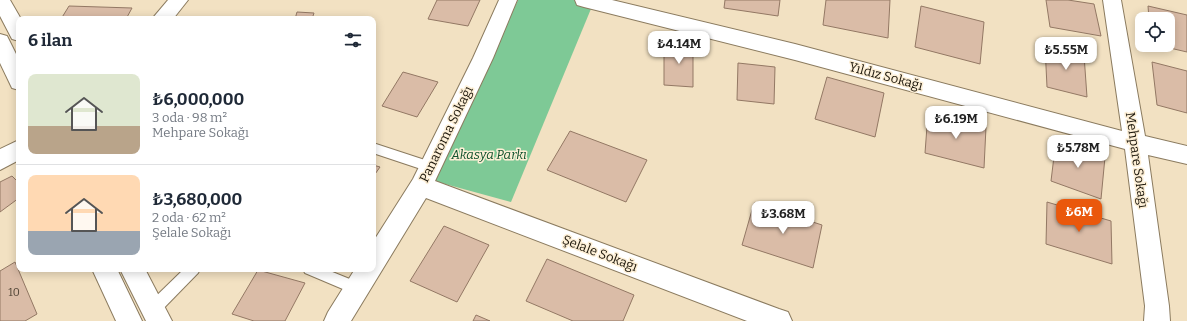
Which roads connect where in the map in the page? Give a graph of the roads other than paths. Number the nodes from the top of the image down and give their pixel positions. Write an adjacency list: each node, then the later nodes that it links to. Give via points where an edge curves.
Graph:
1 (1, 0): 7 (street)
2 (179, 0): 6 (street)
3 (508, 0): 15 (street, Panaroma Sokağı)
4 (584, 0): 10 (street, Yıldız Sokağı, via 806,54)
5 (1112, 0): 10 (street, Mehpare Sokağı)
6 (165, 16)
7 (16, 28)
8 (0, 41): 9 (street)
9 (16, 76)
10 (1135, 143): 13 (street, Yıldız Sokağı); 26 (street, Mehpare Sokağı)
11 (376, 150): 15 (lane)
12 (16, 151): 14 (street)
13 (1187, 155)
14 (0, 161)
15 (425, 177): 16 (street, Panaroma Sokağı); 25 (street, Şelale Sokağı)
16 (376, 258)
17 (105, 272): 23 (street)
18 (134, 272): 22 (street)
19 (191, 272): 22 (lane)
20 (326, 272): 21 (lane)
21 (363, 279): 24 (street)
22 (156, 315)
23 (129, 321)
24 (337, 321)
25 (779, 321)
26 (1157, 321)

